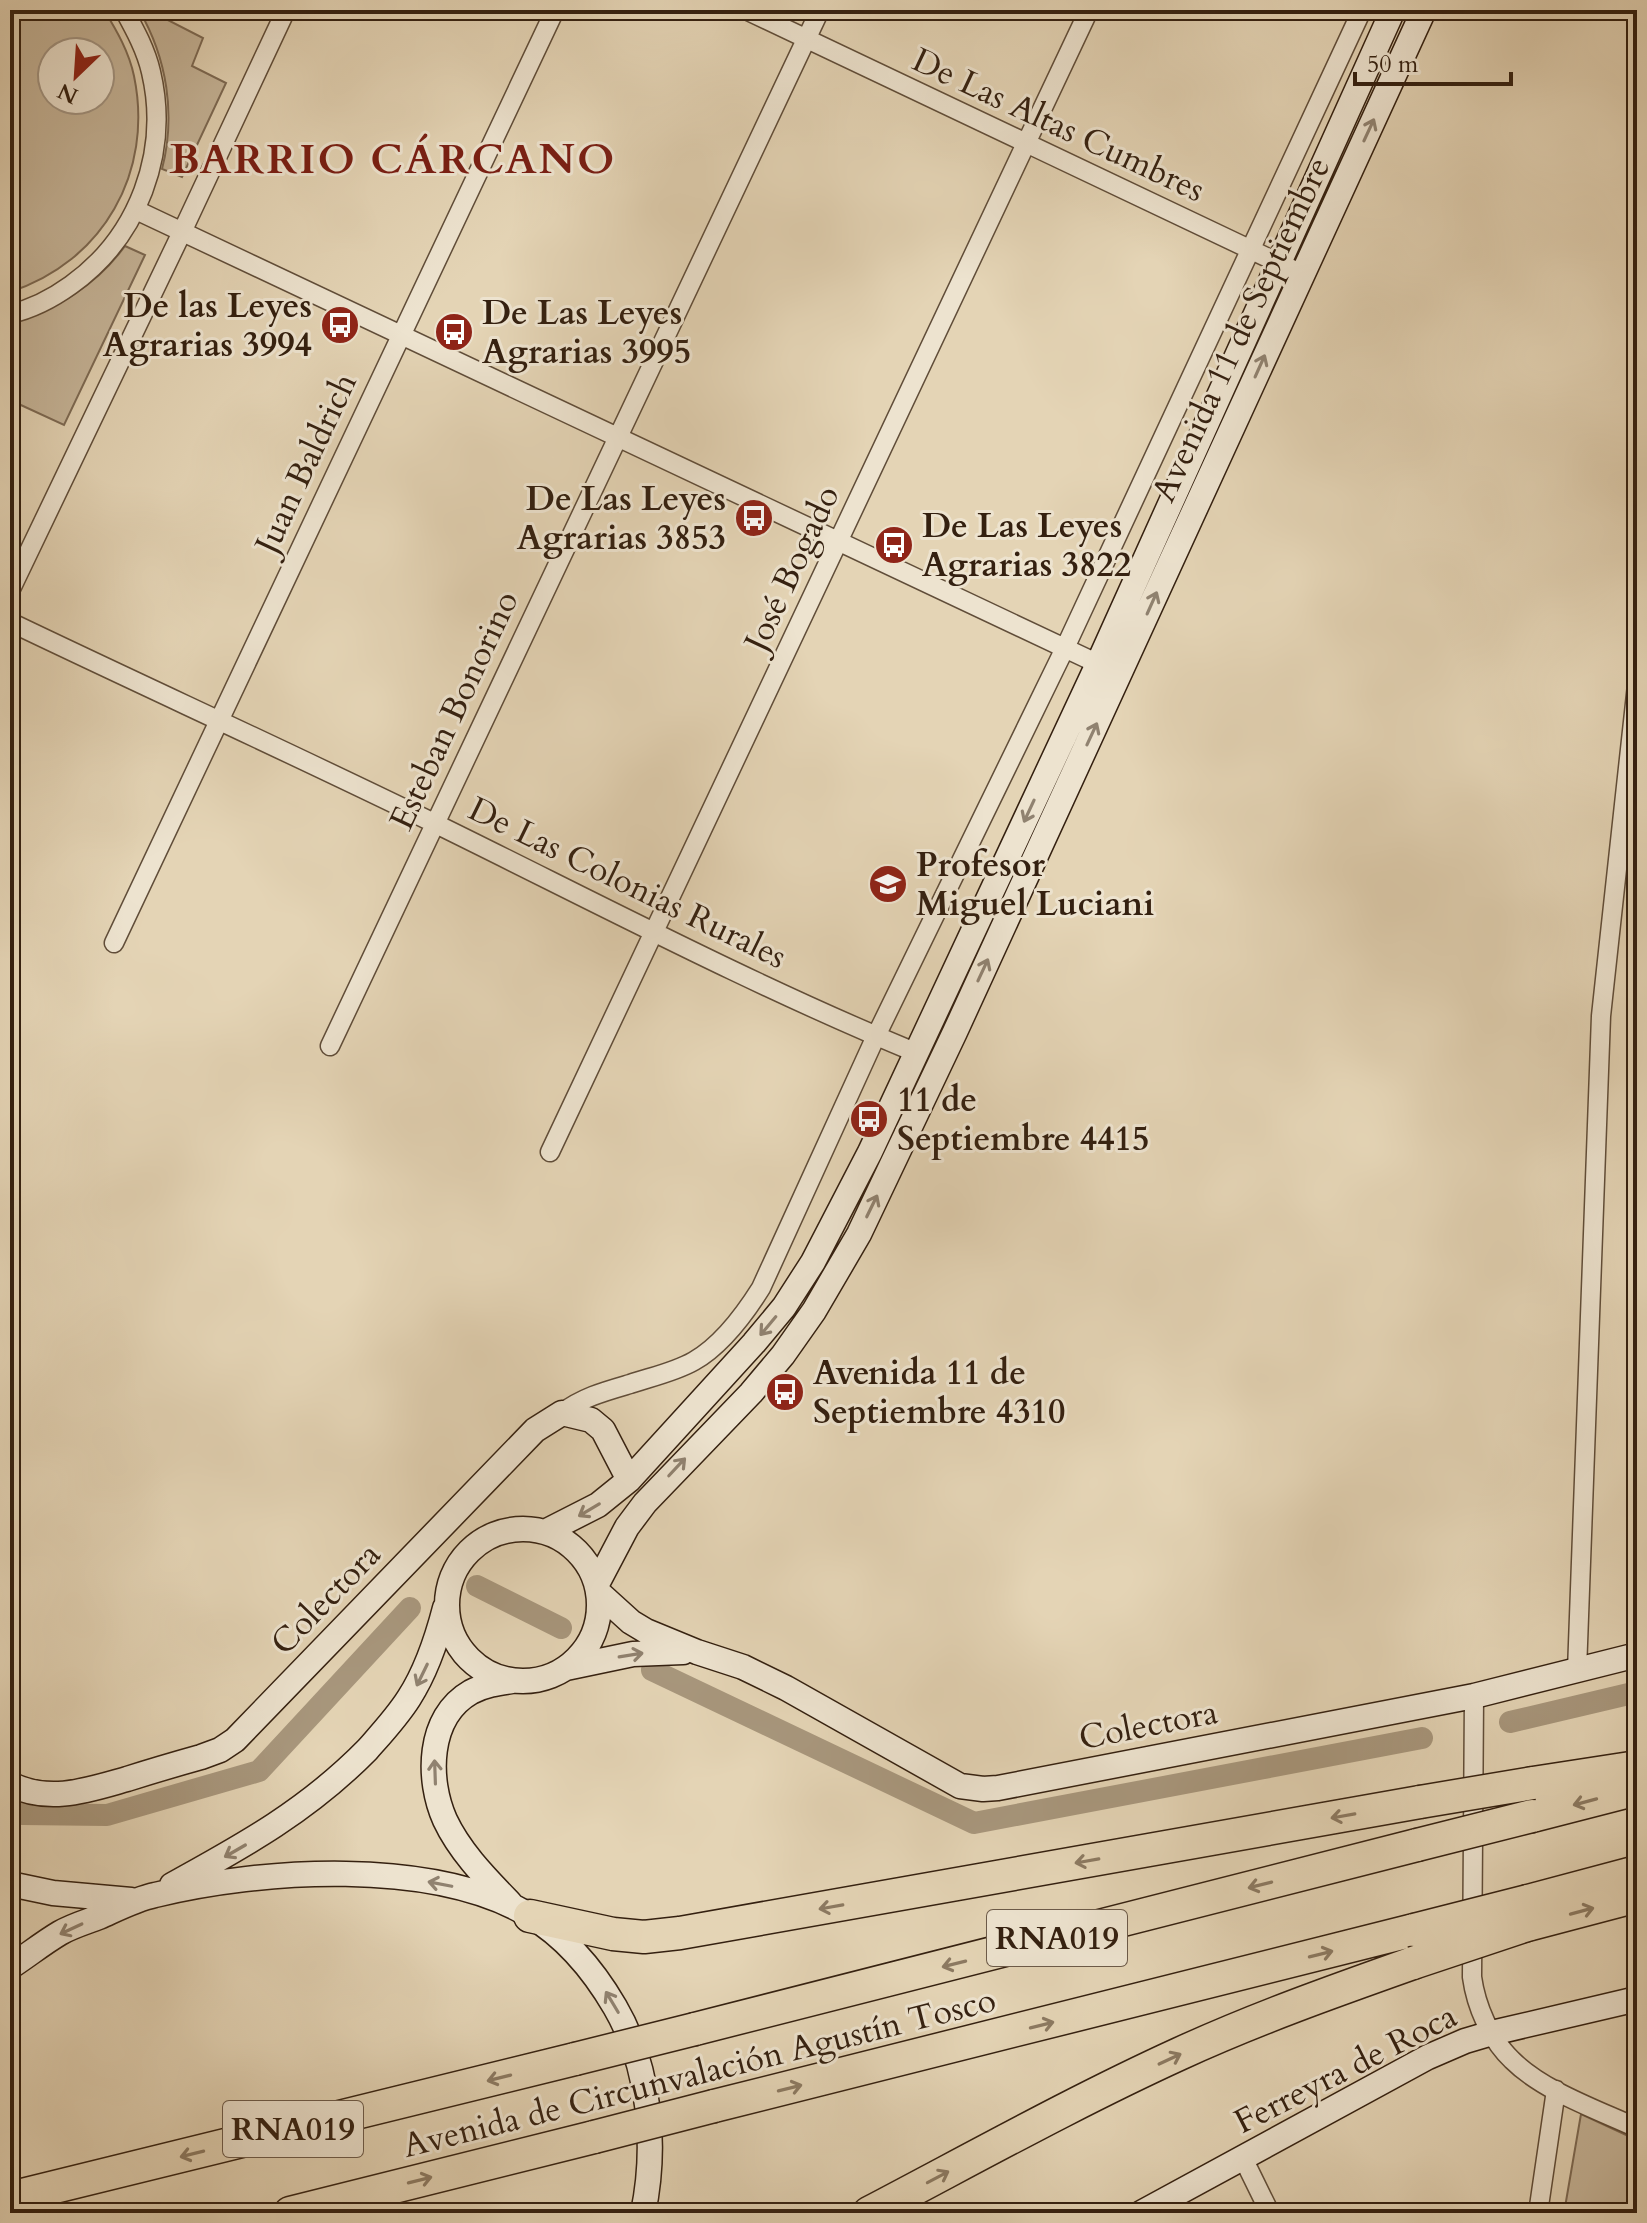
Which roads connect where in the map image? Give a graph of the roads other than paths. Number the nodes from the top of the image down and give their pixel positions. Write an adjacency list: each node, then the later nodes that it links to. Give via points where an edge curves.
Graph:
1 (124, 10): 12 (street, via 151,71 157,106 149,177)
2 (286, 10): 13 (street)
3 (555, 10): 18 (street, Juan Baldrich)
4 (746, 10): 10 (street, De Las Altas Cumbres)
5 (820, 10): 10 (street, Esteban Bonorino)
6 (1089, 10): 11 (street, José Bogado)
7 (1362, 10): 14 (street)
8 (1393, 10): 15 (main road, Avenida 11 de Septiembre)
9 (1424, 10): 16 (main road, Avenida 11 de Septiembre, one-way to 9)
10 (806, 39): 11 (street, De Las Altas Cumbres); 19 (street, Esteban Bonorino)
11 (1027, 144): 14 (street, De Las Altas Cumbres); 20 (street, José Bogado)
12 (136, 210): 13 (street); 17 (street, via 88,272 56,295)
13 (182, 232): 18 (street); 21 (street)
14 (1251, 250): 15 (street, De Las Altas Cumbres); 23 (street)
15 (1279, 263): 16 (street, De Las Altas Cumbres); 24 (main road, Avenida 11 de Septiembre)
16 (1302, 274): 24 (main road, Avenida 11 de Septiembre, one-way to 16)
17 (10, 314)
18 (401, 335): 19 (street); 26 (street, Juan Baldrich)
19 (617, 437): 20 (street); 27 (street, Esteban Bonorino)
20 (839, 541): 23 (street); 28 (street, José Bogado)
21 (10, 591)
22 (10, 622): 26 (street, De Las Colonias Rurales)
23 (1065, 648): 24 (street); 30 (street)
24 (1109, 669): 32 (main road, Avenida 11 de Septiembre, one-way to 32); 37 (main road, Avenida 11 de Septiembre, one-way to 24, via 627,1527 783,1355 859,1234)
25 (1637, 685): 42 (street, via 1601,1016)
26 (219, 721): 27 (street, De Las Colonias Rurales); 29 (street, Juan Baldrich)
27 (435, 824): 28 (street, De Las Colonias Rurales); 31 (street, Esteban Bonorino)
28 (654, 933): 30 (street, De Las Colonias Rurales); 33 (street, José Bogado)
29 (114, 943)
30 (876, 1036): 32 (street, De Las Colonias Rurales); 34 (street, via 748,1309 696,1360 577,1401)
31 (330, 1046)
32 (917, 1053): 35 (main road, Avenida 11 de Septiembre, one-way to 35, via 813,1262 784,1307)
33 (550, 1152)
34 (562, 1413): 35 (main road, via 591,1420 603,1430); 46 (main road, Colectora, via 535,1430 235,1740 201,1757 80,1793 35,1793)
35 (629, 1480): 36 (main road, Avenida 11 de Septiembre, one-way to 36, via 598,1505)
36 (545, 1532): 37 (main road, via 578,1551); 38 (main road, via 510,1529 479,1543 456,1568)
37 (598, 1589): 39 (main road, Colectora, via 631,1622); 41 (main road, via 601,1604 594,1634)
38 (447, 1601): 43 (main road, via 450,1627 462,1650 491,1674); 51 (main road, one-way to 51, via 434,1648 410,1697 342,1774 299,1811)
39 (697, 1652): 41 (main road, Colectora, one-way to 39, via 633,1654); 44 (main road, Colectora, via 786,1688 960,1786 983,1789)
40 (1637, 1655): 42 (main road, Colectora)
41 (566, 1668): 43 (main road, via 542,1679)
42 (1577, 1671): 44 (main road, Colectora)
43 (516, 1681): 52 (main road, one-way to 43, via 454,1837 439,1801 434,1768 443,1722 459,1701 480,1688)
44 (1474, 1696): 56 (street, via 1472,1977)
45 (1637, 1767): 52 (highway, one-way to 52, bridge, via 680,1933 613,1934)
46 (10, 1784)
47 (1637, 1789): 60 (highway, Avenida de Circunvalación Agustín Tosco / RNA019, one-way to 60, bridge)
48 (1637, 1872): 53 (highway, Avenida de Circunvalación Agustín Tosco)
49 (10, 1884): 51 (main road, via 53,1893)
50 (1637, 1896): 53 (highway, one-way to 50)
51 (146, 1898): 52 (main road, one-way to 51, via 453,1887 355,1874 264,1877); 54 (main road, one-way to 54, via 62,1932)
52 (522, 1912): 63 (main road, one-way to 52, via 647,2114 644,2083 626,2025 593,1973 553,1932)
53 (1527, 1913): 62 (highway, Avenida de Circunvalación Agustín Tosco / RNA019, one-way to 53, bridge, via 1414,1930); 64 (highway, one-way to 53, bridge, via 1179,2054)
54 (10, 1967)
55 (1637, 1999): 56 (main road, Ferreyra de Roca)
56 (1492, 2033): 57 (street, via 1511,2060); 59 (main road, Ferreyra de Roca, via 1428,2057)
57 (1556, 2090): 58 (street); 67 (street)
58 (1637, 2128)
59 (1243, 2158): 61 (main road, Ferreyra de Roca); 66 (street)
60 (10, 2198)
61 (1166, 2207): 65 (main road, Ferreyra de Roca)
62 (290, 2213)
63 (643, 2213)
64 (869, 2213)
65 (1141, 2213)
66 (1270, 2213)
67 (1538, 2213)

